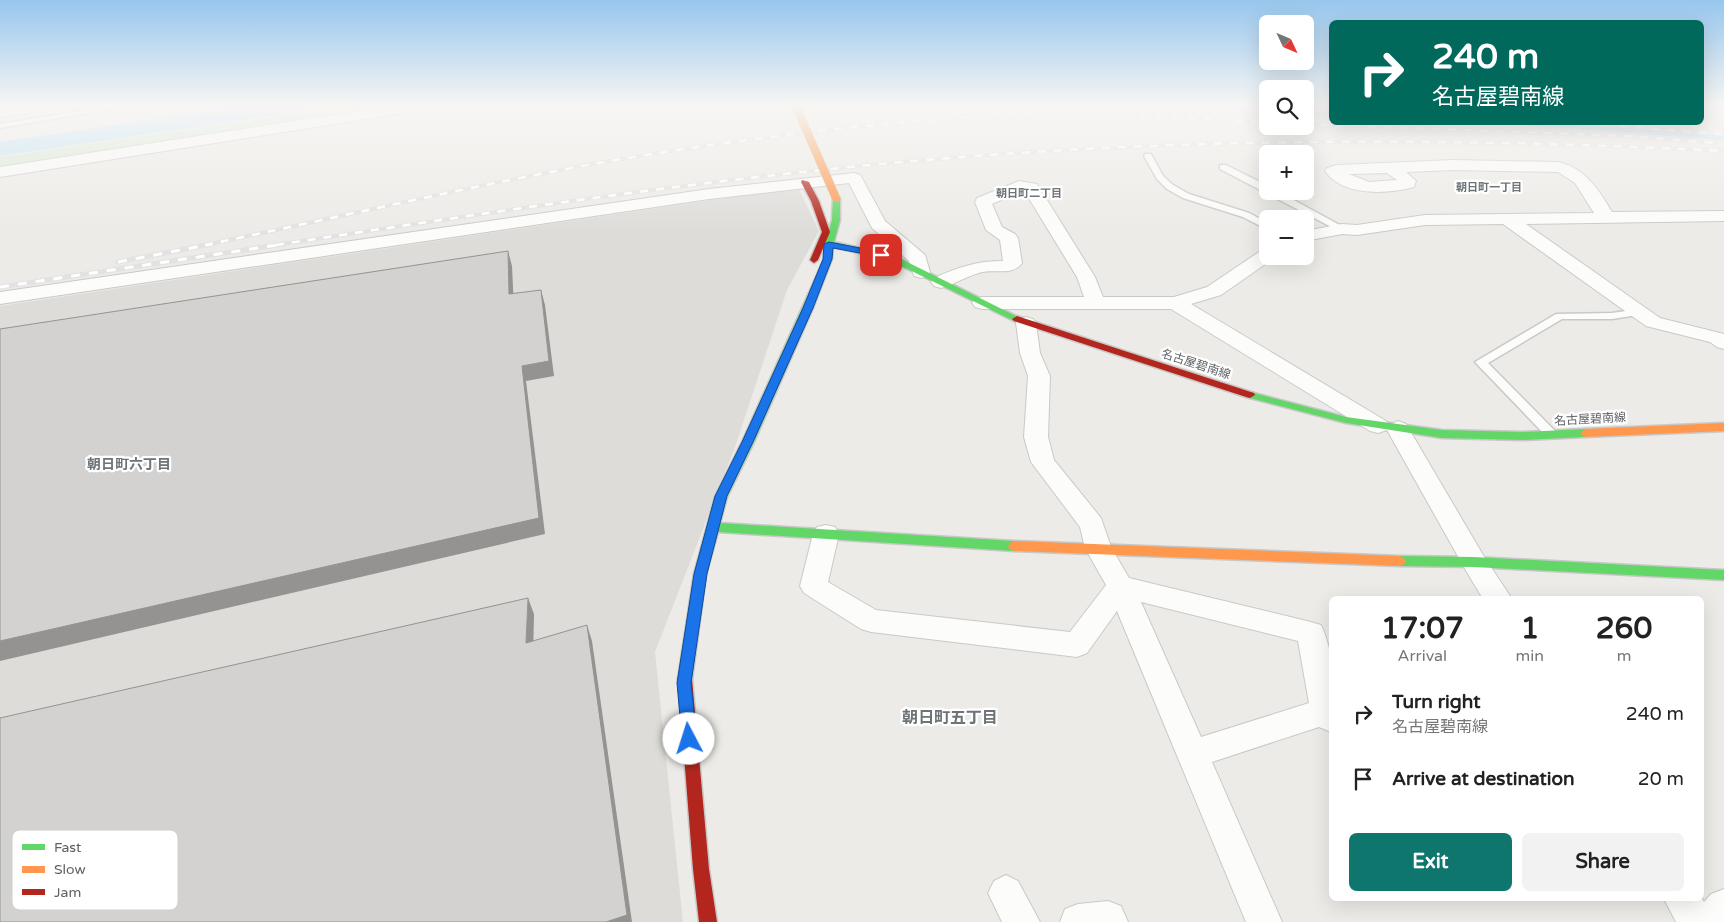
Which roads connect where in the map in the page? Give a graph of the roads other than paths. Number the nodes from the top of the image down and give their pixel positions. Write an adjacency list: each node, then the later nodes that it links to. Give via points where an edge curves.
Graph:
1 (164, 147): 6 (street)
2 (814, 147): 16 (street, bridge, via 836,198 836,220)
3 (1148, 156): 13 (lane, via 1170,187 1186,196)
4 (1223, 167): 8 (lane)
5 (1391, 168): 12 (street, via 1453,165 1564,168 1593,193)
6 (0, 172)
7 (804, 182): 18 (street, via 854,178 878,224 918,259); 20 (street); 24 (street, via 826,232 806,287)
8 (1259, 186)
9 (1286, 200): 14 (lane)
10 (1724, 216): 12 (street)
11 (1506, 218): 12 (street); 14 (street, via 1425,220 1357,230); 25 (street)
12 (1606, 218)
13 (1259, 222)
14 (1342, 229): 15 (street)
15 (1314, 234)
16 (829, 244): 18 (street, 名古屋碧南線, via 892,258); 24 (street, via 828,259)
17 (1259, 260): 21 (street, via 1214,291)
18 (922, 272): 19 (street, 名古屋碧南線)
19 (941, 282): 22 (street, 名古屋碧南線); 23 (street, via 986,266 1013,263 1009,238 995,230 983,202 1023,186 1031,188 1086,276)
20 (0, 298)
21 (1175, 303): 23 (street); 28 (street)
22 (982, 304): 23 (street); 26 (street, 名古屋碧南線)
23 (1096, 304)
24 (808, 308): 31 (street, via 721,496)
25 (1640, 312): 27 (street, via 1653,322 1717,338); 30 (lane, via 1612,316 1560,316 1481,362)
26 (1026, 323): 28 (street, 名古屋碧南線, via 1249,395 1346,420); 33 (street, via 1030,353 1040,376 1036,437 1043,462 1092,526)
27 (1724, 344)
28 (1388, 427): 30 (street, 名古屋碧南線, via 1442,434); 34 (street)
29 (1724, 427): 30 (street, 名古屋碧南線)
30 (1552, 435)
31 (714, 527): 32 (street); 43 (street, via 700,574 684,683 700,869)
32 (826, 534): 33 (street, via 995,546); 36 (street, via 814,586 870,621 1077,646)
33 (1098, 548): 34 (street, via 1350,560); 36 (street)
34 (1474, 562): 35 (street); 37 (street)
35 (1724, 575)
36 (1120, 586): 38 (street, via 1311,633); 40 (street)
37 (1496, 596)
38 (1329, 709)
39 (1329, 713): 40 (street)
40 (1194, 754): 46 (street)
41 (1683, 901): 47 (street)
42 (1724, 907): 48 (street)
43 (708, 922)
44 (1078, 922): 45 (street, via 1108,919)
45 (1110, 922)
46 (1264, 922)
47 (1696, 922)
48 (1711, 922)

